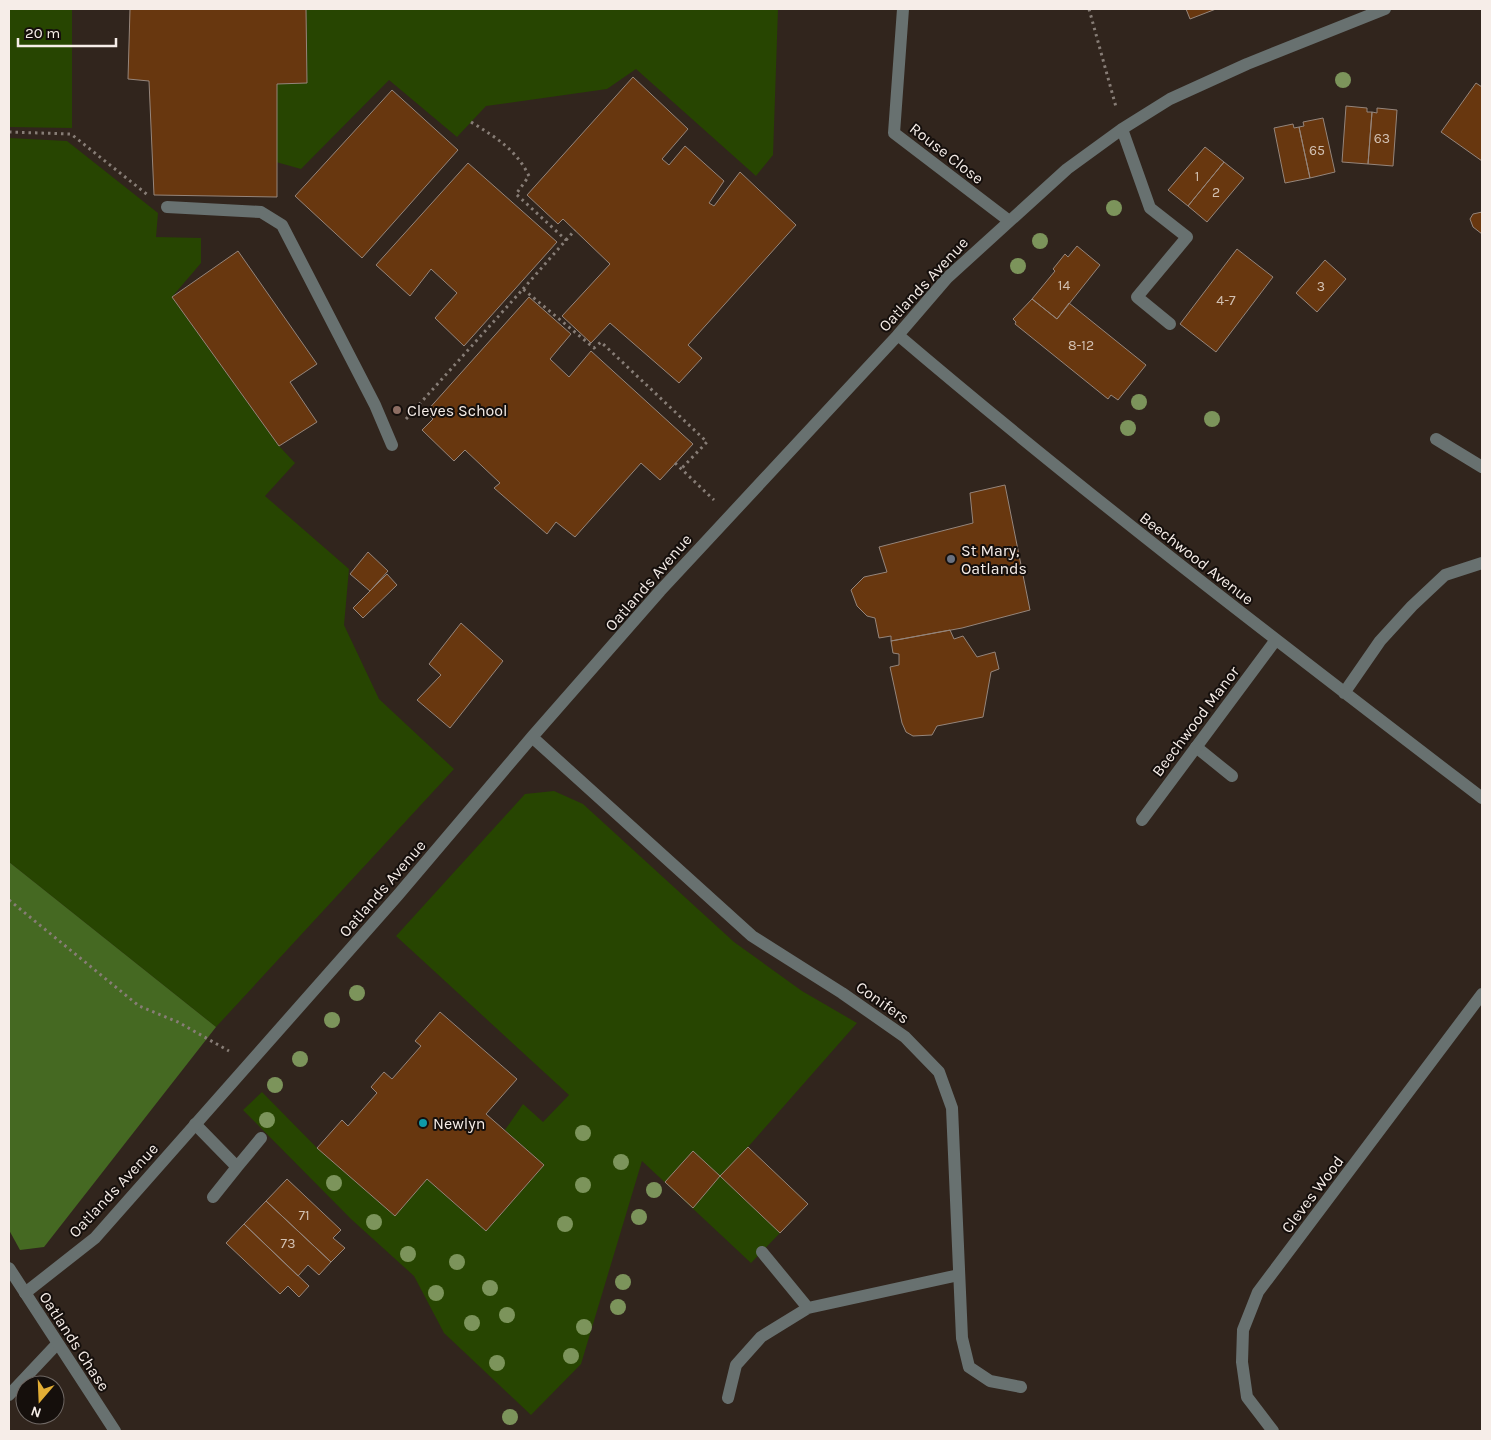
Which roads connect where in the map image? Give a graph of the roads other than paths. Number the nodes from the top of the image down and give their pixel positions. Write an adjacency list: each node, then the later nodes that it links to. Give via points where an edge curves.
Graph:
1 (903, 9): 5 (street, Rouse Close, via 894,133)
2 (1385, 9): 3 (street, Oatlands Avenue, via 1247,64 1170,99)
3 (1122, 129): 5 (street, Oatlands Avenue, via 1067,169); 6 (street, via 1150,208 1186,237 1137,297)
4 (167, 206): 9 (street, via 261,212 282,225 375,406)
5 (1008, 220): 7 (street, Oatlands Avenue, via 946,278)
6 (1170, 324)
7 (898, 336): 12 (street, Beechwood Avenue, via 998,421); 14 (street, Oatlands Avenue, via 729,515)
8 (1436, 439): 10 (street)
9 (390, 442)
10 (1482, 467)
11 (1482, 563): 13 (street, via 1445,575 1380,641)
12 (1276, 641): 13 (street, Beechwood Avenue); 15 (street, Beechwood Manor)
13 (1344, 692): 17 (street, Beechwood Avenue)
14 (532, 737): 20 (street, Oatlands Avenue, via 398,895); 26 (street, Conifers, via 752,936 905,1037 939,1072 952,1108)
15 (1196, 747): 16 (street); 18 (street, Beechwood Manor)
16 (1232, 776)
17 (1482, 798)
18 (1142, 820)
19 (1482, 994): 34 (street, Cleves Wood, via 1258,1292 1243,1330 1242,1362 1247,1397)
20 (195, 1124): 22 (street); 27 (street, Oatlands Avenue, via 95,1238)
21 (261, 1138): 22 (street)
22 (237, 1167): 23 (street)
23 (213, 1197)
24 (762, 1252): 28 (street)
25 (9, 1268): 27 (street, Oatlands Chase)
26 (959, 1275): 28 (street); 30 (street, Conifers, via 962,1338 969,1367 990,1381)
27 (25, 1293): 29 (street, Oatlands Chase)
28 (808, 1308): 32 (street, via 761,1337 736,1365)
29 (57, 1344): 31 (street); 33 (street, Oatlands Chase)
30 (1020, 1387)
31 (9, 1395)
32 (728, 1398)
33 (115, 1431)
34 (1273, 1431)

